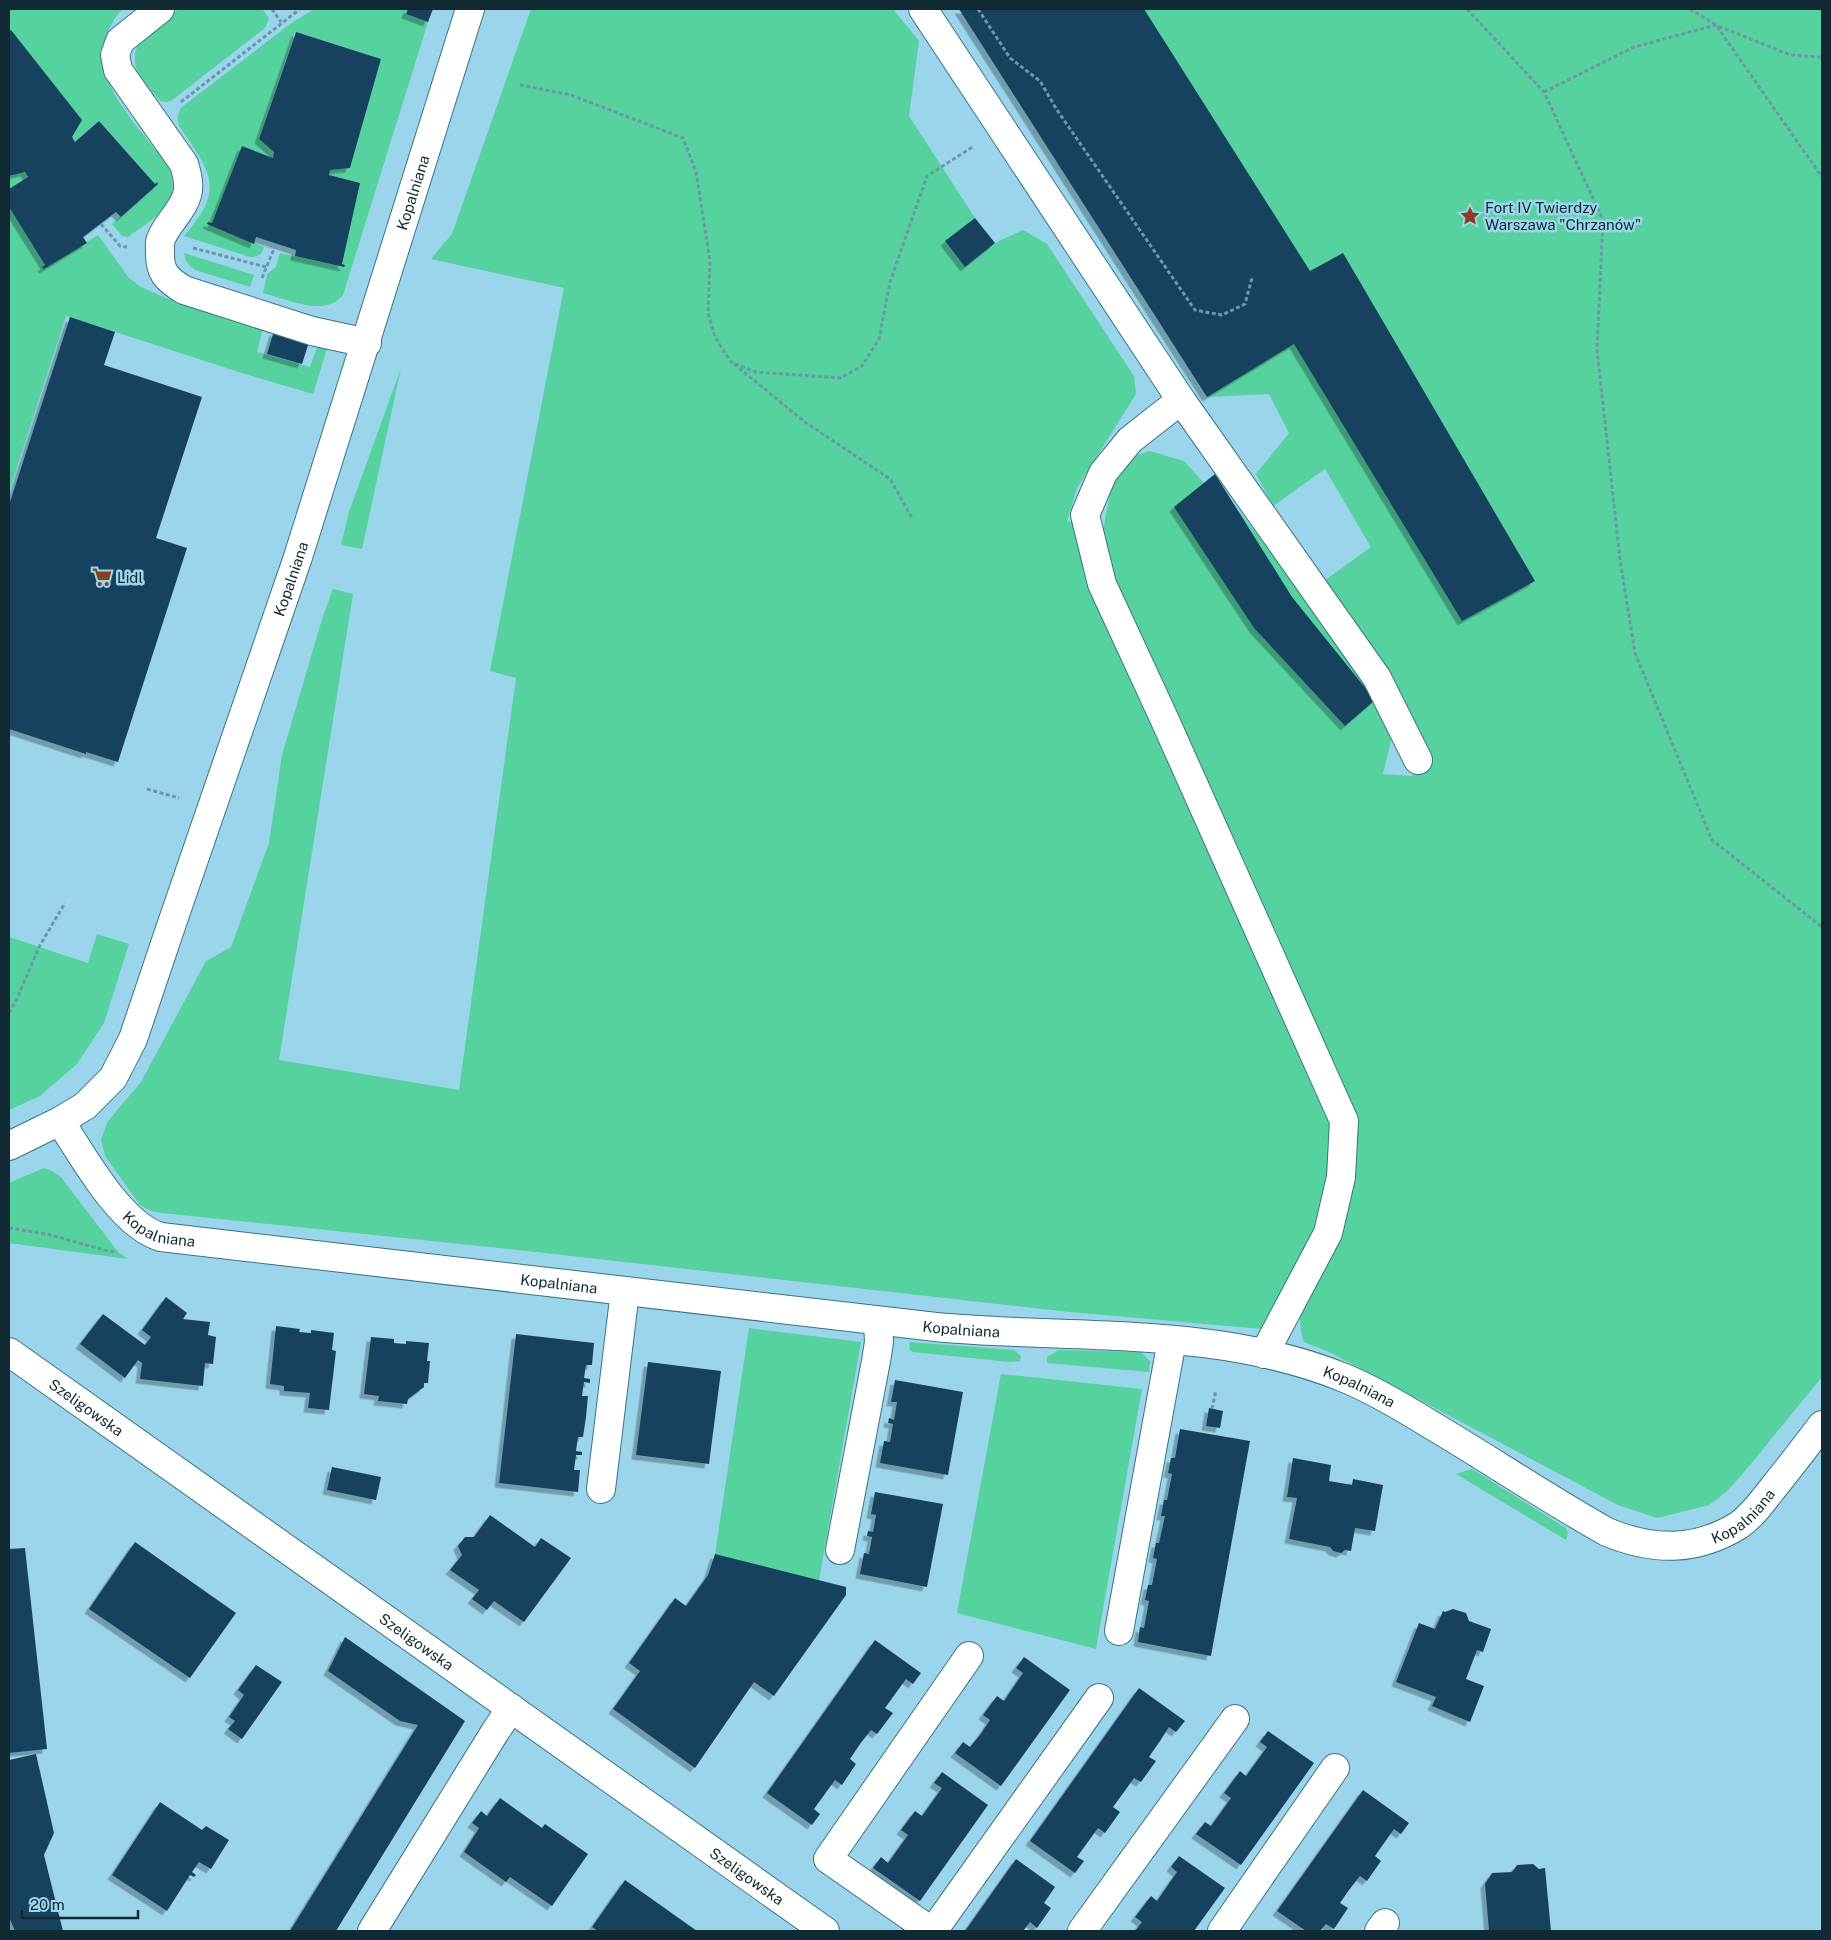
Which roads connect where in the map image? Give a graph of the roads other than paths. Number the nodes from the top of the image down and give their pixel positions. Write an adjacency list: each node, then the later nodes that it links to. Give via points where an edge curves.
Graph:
1 (160, 9): 4 (street, via 120,41 115,55 118,70 184,164 188,177 187,194 180,211 160,239 160,265 164,274 184,290 312,331)
2 (470, 9): 4 (street, Kopalniana)
3 (923, 9): 5 (street)
4 (367, 343): 7 (street, Kopalniana, via 298,557 133,1039 113,1078 85,1106)
5 (1182, 400): 6 (street, via 1376,678); 13 (street, via 1130,440 1103,473 1085,515 1102,584 1344,1121 1342,1177 1328,1233)
6 (1418, 760)
7 (60, 1120): 8 (street, Kopalniana); 9 (street, Kopalniana, via 118,1204 150,1234)
8 (9, 1146)
9 (625, 1291): 10 (street, Kopalniana); 15 (street)
10 (878, 1321): 11 (street, Kopalniana, via 984,1332); 16 (street, via 876,1361)
11 (1172, 1340): 13 (street, Kopalniana); 17 (street)
12 (9, 1352): 20 (street, Szeligowska)
13 (1264, 1354): 14 (street, Kopalniana, via 1346,1379 1385,1398 1607,1532 1629,1542 1655,1546 1696,1544 1740,1524 1757,1508)
14 (1822, 1425)
15 (601, 1488)
16 (840, 1550)
17 (1118, 1631)
18 (969, 1656): 25 (street, via 828,1859)
19 (1099, 1698): 25 (street)
20 (511, 1708): 23 (street); 24 (street, Szeligowska)
21 (1234, 1718): 26 (street)
22 (1335, 1768): 27 (street)
23 (372, 1931)
24 (825, 1931)
25 (932, 1931)
26 (1082, 1931)
27 (1222, 1931)

